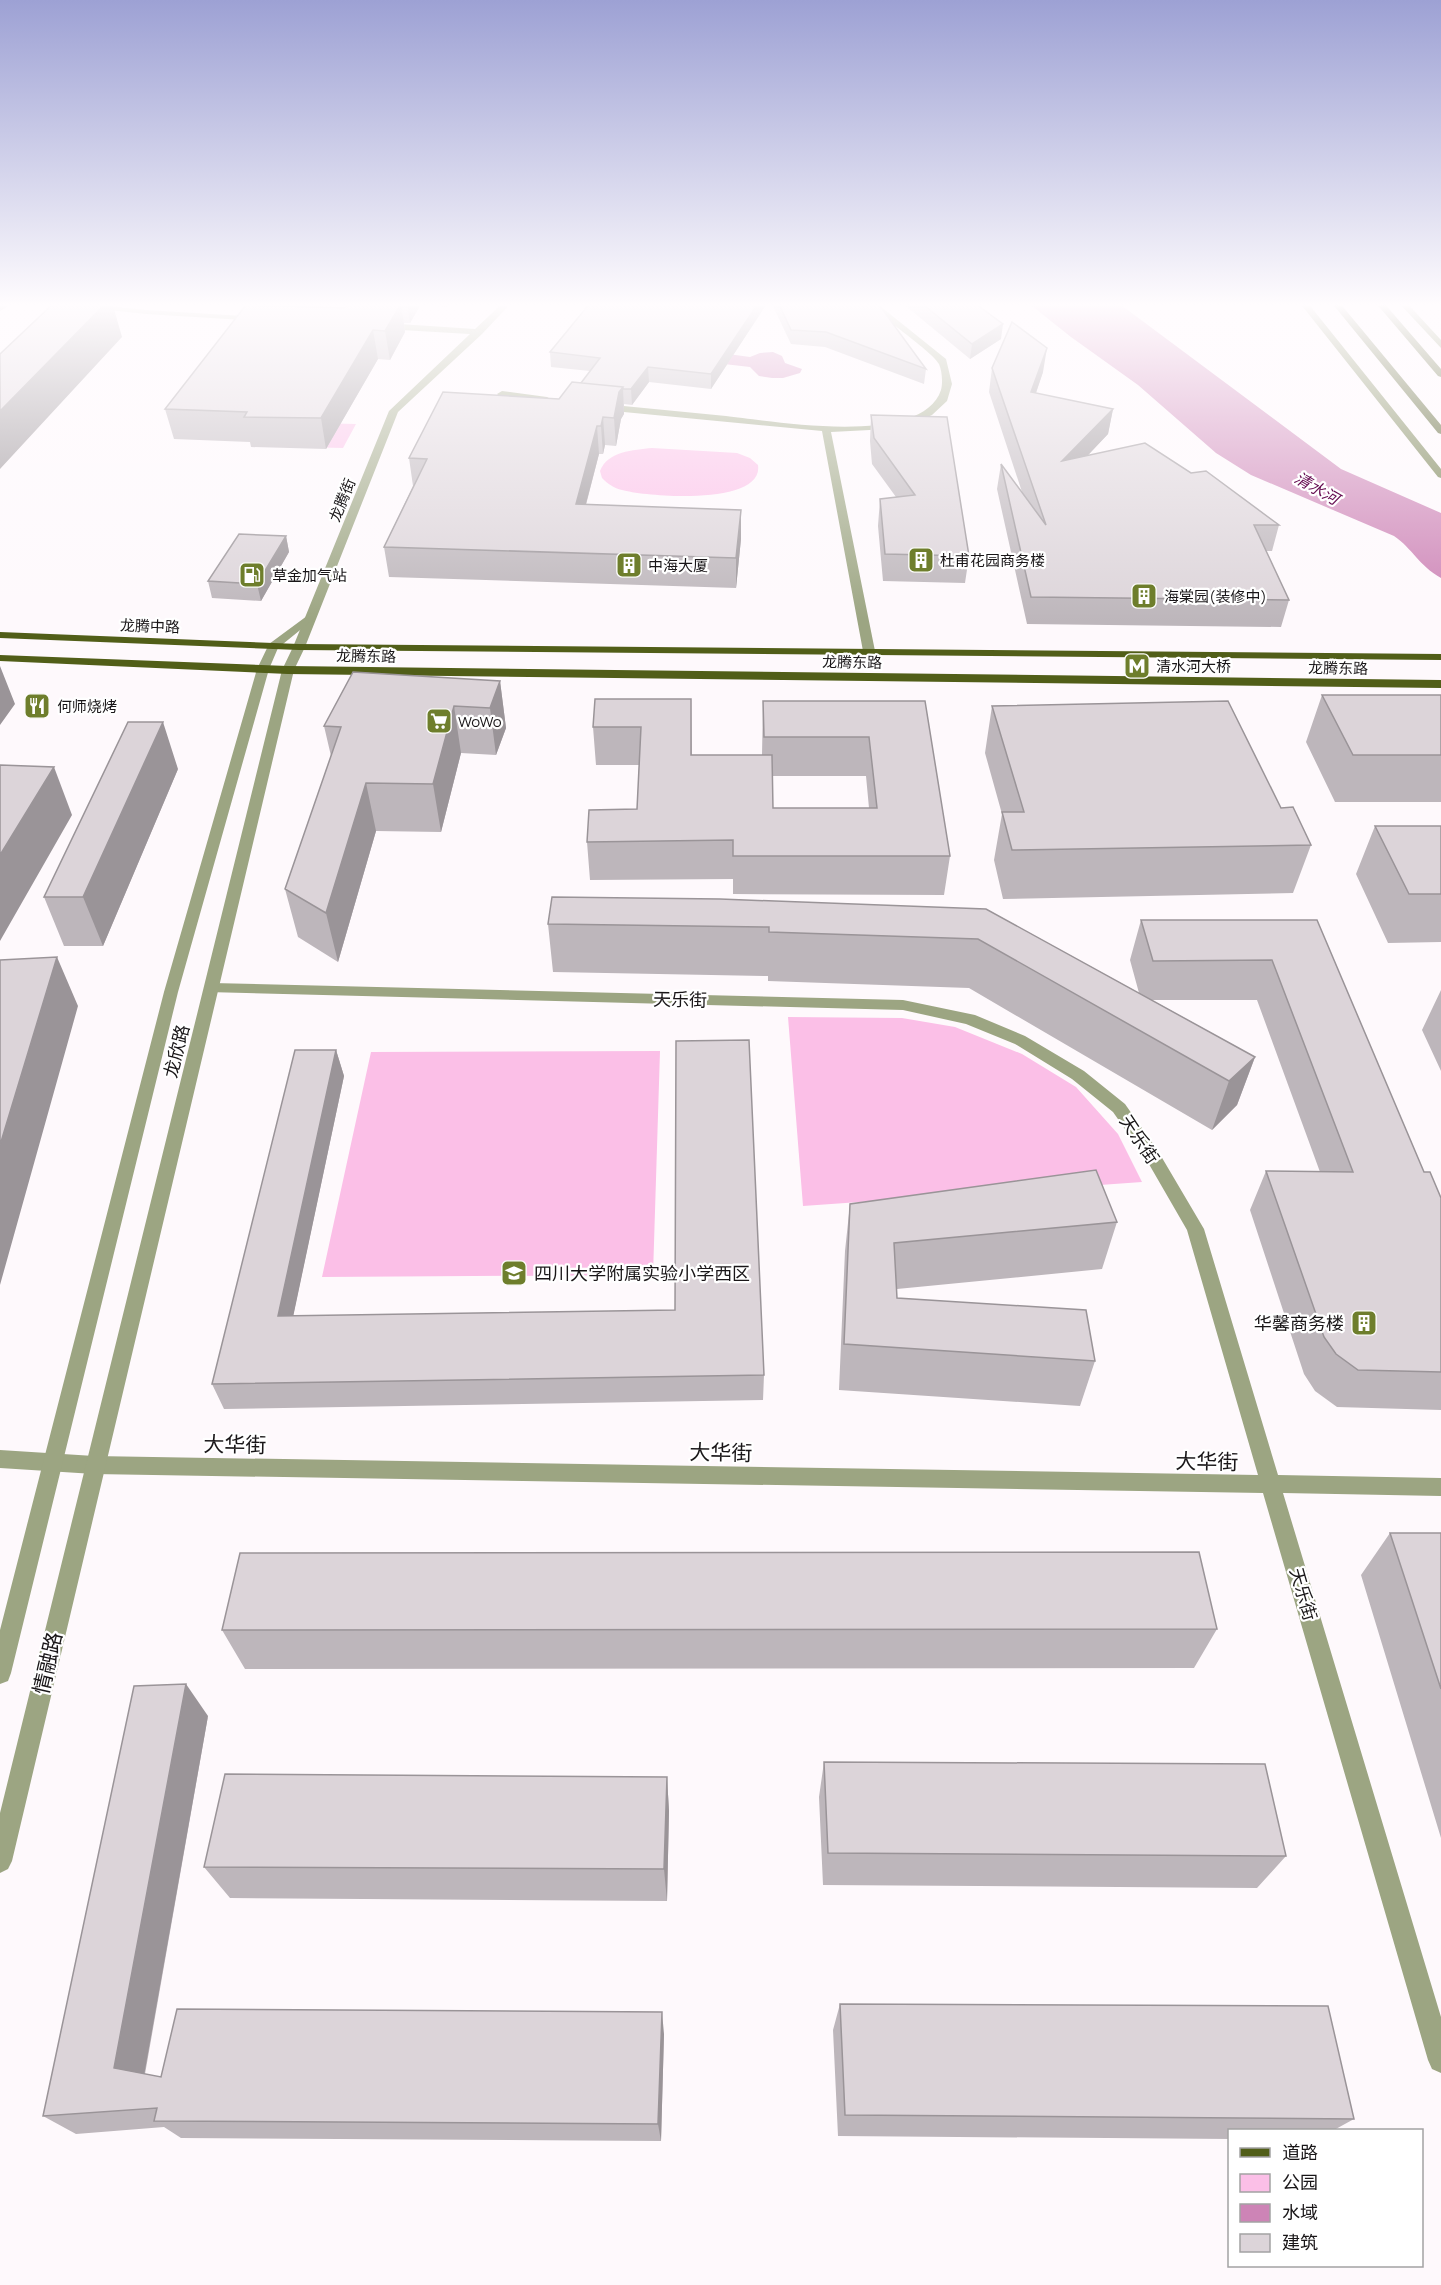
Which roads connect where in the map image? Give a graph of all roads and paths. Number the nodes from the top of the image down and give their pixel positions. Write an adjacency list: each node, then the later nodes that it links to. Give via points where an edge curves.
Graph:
1 (397, 409): 9 (street, 龙腾街)
2 (618, 409): 6 (street)
3 (935, 409): 6 (street, via 913,420 863,430)
4 (1388, 409): 8 (main road)
5 (1423, 409): 7 (highway)
6 (826, 429): 13 (street)
7 (1441, 431)
8 (1441, 475)
9 (311, 616): 11 (street); 12 (street, 龙腾街)
10 (0, 635): 11 (main road, 龙腾中路)
11 (273, 646): 12 (main road, 龙腾中路); 16 (street)
12 (299, 647): 13 (main road, 龙腾东路); 17 (street, 龙欣路)
13 (869, 651): 14 (main road, 龙腾东路)
14 (1441, 657)
15 (0, 658): 16 (main road)
16 (263, 669): 17 (main road, 龙腾东路); 21 (street, via 171,992)
17 (288, 670): 18 (main road, 龙腾东路); 19 (street, 龙欣路)
18 (1441, 684)
19 (212, 988): 22 (street, 龙欣路); 23 (street, 天乐街, via 903,1005 970,1019 1020,1040 1078,1075 1119,1108 1195,1229)
20 (0, 1459): 21 (street, 大华街)
21 (54, 1463): 22 (street, 大华街); 25 (street)
22 (94, 1465): 23 (street, 大华街); 26 (street, 情融路)
23 (1272, 1486): 24 (street, 大华街); 27 (street, 天乐街)
24 (1441, 1487)
25 (0, 1673)
26 (0, 1861)
27 (1441, 2061)

